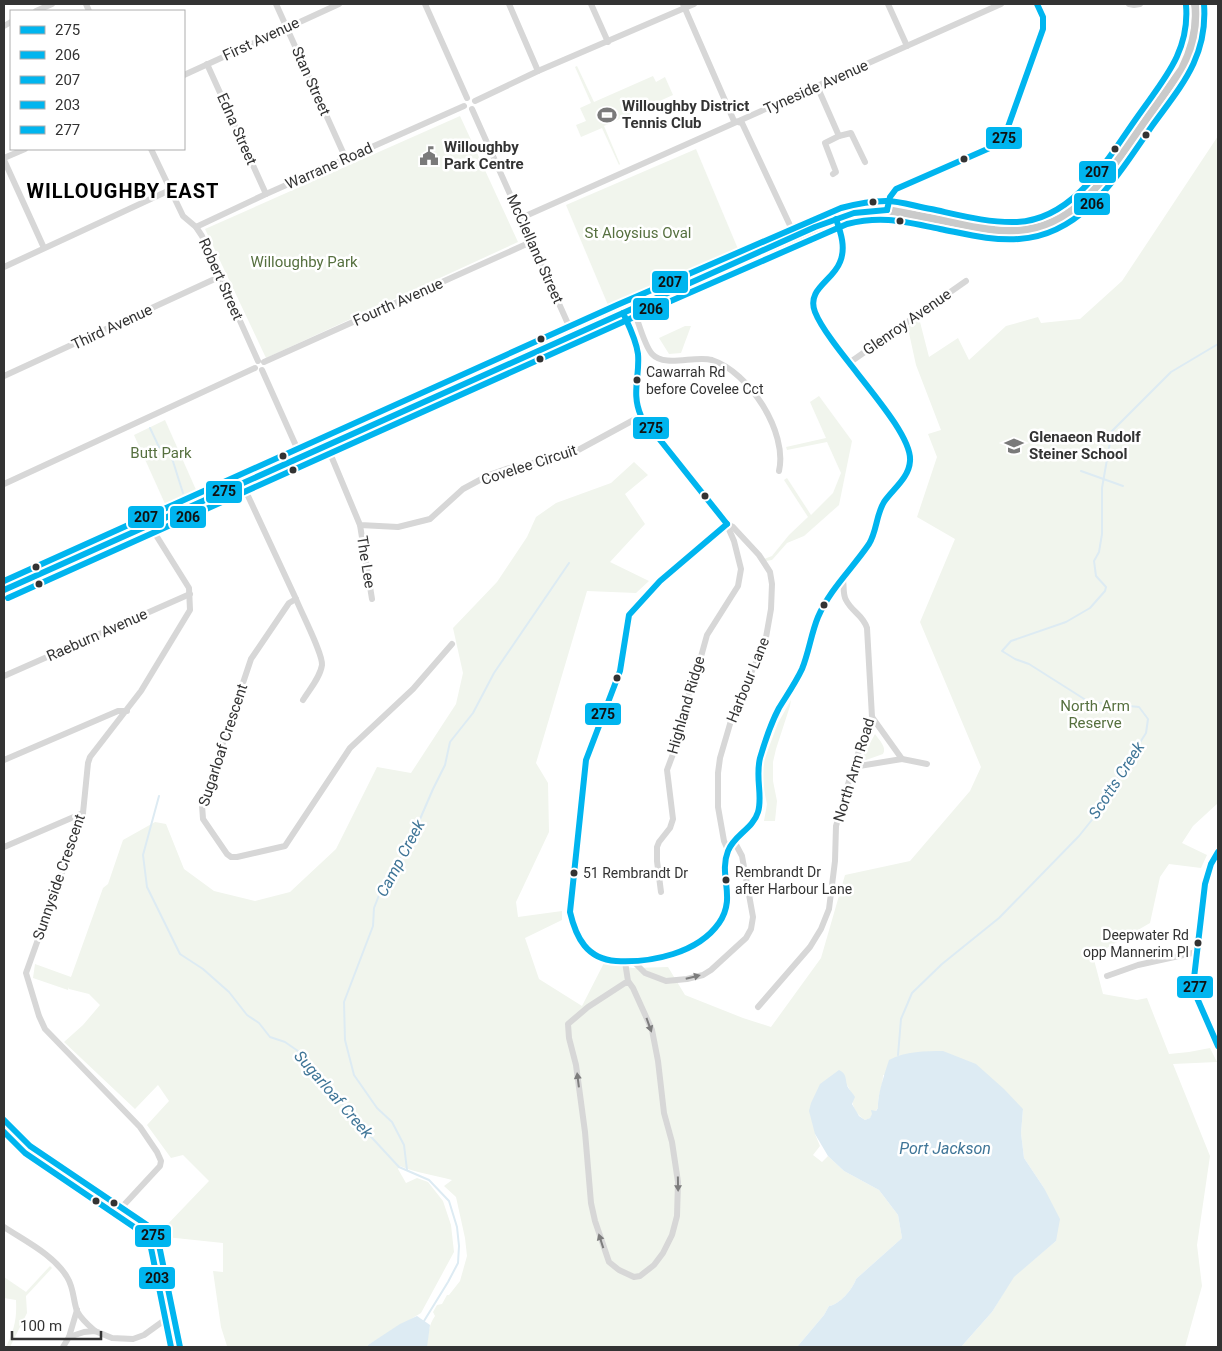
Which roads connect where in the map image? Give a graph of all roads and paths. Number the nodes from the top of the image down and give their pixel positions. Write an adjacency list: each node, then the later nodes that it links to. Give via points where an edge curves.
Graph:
1 (52, 4): 15 (street)
2 (276, 4): 16 (street, Stan Street)
3 (339, 4): 16 (street, First Avenue)
4 (425, 4): 23 (street)
5 (508, 4): 20 (street)
6 (591, 4): 17 (street)
7 (694, 4): 14 (street)
8 (888, 4): 18 (street)
9 (1001, 4): 18 (street, Tyneside Avenue)
10 (1037, 4): 37 (street, via 1043,17 1043,29 1004,138 992,147 896,189)
11 (1129, 4): 12 (street)
12 (1140, 4)
13 (1195, 4): 37 (main road, via 1192,47 1182,69 1100,183 1069,214 1043,226 1010,231)
14 (684, 6): 17 (street); 27 (street, via 734,121)
15 (38, 10)
16 (286, 27): 19 (street, First Avenue); 32 (street, Stan Street)
17 (608, 42): 20 (street)
18 (906, 46): 22 (street, Tyneside Avenue)
19 (207, 64): 21 (street, First Avenue); 36 (street, Edna Street)
20 (538, 71): 24 (street)
21 (185, 75)
22 (817, 86): 27 (street, Tyneside Avenue); 28 (street)
23 (467, 98): 24 (street); 25 (street)
24 (475, 101): 26 (street)
25 (464, 106): 26 (street); 32 (street, Warrane Road)
26 (472, 109): 38 (street, McClelland Street)
27 (738, 122): 38 (street, Tyneside Avenue); 41 (street, via 742,123)
28 (839, 136): 33 (street, via 851,133); 34 (street, via 825,143 836,172)
29 (23, 150): 31 (street)
30 (151, 150): 35 (street, Robert Street)
31 (4, 159): 43 (street)
32 (346, 159): 36 (street, Warrane Road)
33 (865, 162)
34 (832, 174)
35 (170, 190): 40 (street, Robert Street, via 183,216); 43 (street)
36 (266, 194): 40 (street, Warrane Road)
37 (887, 210): 39 (main road, via 854,213)
38 (520, 218): 42 (street, McClelland Street)
39 (836, 219): 41 (main road); 51 (street, via 842,239 841,261 816,291 813,304 816,316)
40 (196, 227): 45 (street, Robert Street)
41 (795, 236): 47 (main road)
42 (531, 242): 49 (street, McClelland Street); 50 (street, Fourth Avenue)
43 (44, 248): 44 (street)
44 (4, 267)
45 (220, 277): 50 (street, Robert Street); 53 (street, Third Avenue)
46 (966, 281): 51 (street, Glenroy Avenue)
47 (633, 308): 48 (main road); 57 (street, via 653,354 671,361 710,360 726,367 753,392 776,435 781,452)
48 (623, 313): 49 (main road); 54 (street, via 636,342 638,358 634,392)
49 (573, 335): 55 (main road)
50 (261, 362): 52 (street, via 255,363)
51 (849, 363): 63 (street, via 905,439 912,455 907,474 879,513 869,543)
52 (259, 369): 56 (street); 59 (street)
53 (4, 376)
54 (641, 416): 61 (street); 62 (street, Covelee Circuit, via 569,455 489,475 463,489 430,519 398,527)
55 (327, 446): 56 (main road); 62 (street)
56 (300, 457): 58 (main road)
57 (779, 471)
58 (242, 483): 60 (main road); 66 (street)
59 (4, 484)
60 (149, 524): 64 (main road); 65 (street)
61 (727, 524): 80 (street, Harbour Lane, via 734,527 759,556 770,572 772,584 765,643 735,707 720,758 718,807); 82 (street, Highland Ridge, via 740,561 740,577 706,635 667,770 672,819 657,847); 85 (street, via 660,581 629,615 620,671 586,760 570,912 572,923 580,943 592,954)
62 (360, 525): 67 (street, The Lee)
63 (842, 577): 72 (street, North Arm Road, via 846,600 864,619 867,628); 78 (street, via 819,613 801,670 776,715 758,770 759,812 748,830)
64 (4, 590)
65 (190, 594): 69 (street, Raeburn Avenue); 71 (street, Sunnyside Crescent, via 190,610 185,620)
66 (296, 599): 68 (street, Sugarloaf Crescent, via 289,603 251,659 202,805 203,819 231,857 286,846 350,748 412,689); 70 (street, via 322,664)
67 (372, 599)
68 (452, 644)
69 (4, 676)
70 (303, 700)
71 (127, 711): 74 (street, via 118,711); 77 (street, Sunnyside Crescent, via 90,757)
72 (872, 717): 73 (street); 76 (street, North Arm Road)
73 (902, 759): 75 (street); 76 (street)
74 (4, 760)
75 (926, 764)
76 (853, 767): 88 (street, North Arm Road, via 836,826 829,909 810,947)
77 (83, 813): 79 (street); 91 (street, Sunnyside Crescent, via 26,973 45,1029 140,1127 158,1152 160,1166)
78 (734, 841): 80 (street); 84 (street, one-way to 78, via 645,973 666,981 687,979 711,970 746,938 753,917 742,856)
79 (4, 848)
80 (728, 850): 84 (street, via 729,899 719,923 690,947)
81 (1218, 852): 83 (street, via 1205,884)
82 (661, 892)
83 (1197, 952): 86 (street, via 1138,965); 89 (street, via 1194,978 1197,998)
84 (633, 961): 85 (street)
85 (625, 962): 87 (street)
86 (1107, 976)
87 (628, 981): 87 (street, one-way to 87, via 652,1030 678,1182 677,1216 672,1235 654,1265 634,1277 609,1262 595,1221 568,1024)
88 (758, 1007)
89 (1218, 1046)
90 (4, 1120): 91 (street, via 30,1146)
91 (122, 1207): 94 (street, via 147,1225 156,1238)
92 (4, 1227): 93 (street, via 62,1268 74,1293)
93 (77, 1310): 95 (street); 96 (street)
94 (173, 1314): 95 (street, via 133,1339 112,1338); 98 (street)
95 (95, 1331): 96 (street)
96 (70, 1334): 97 (street)
97 (64, 1347)
98 (180, 1347)

